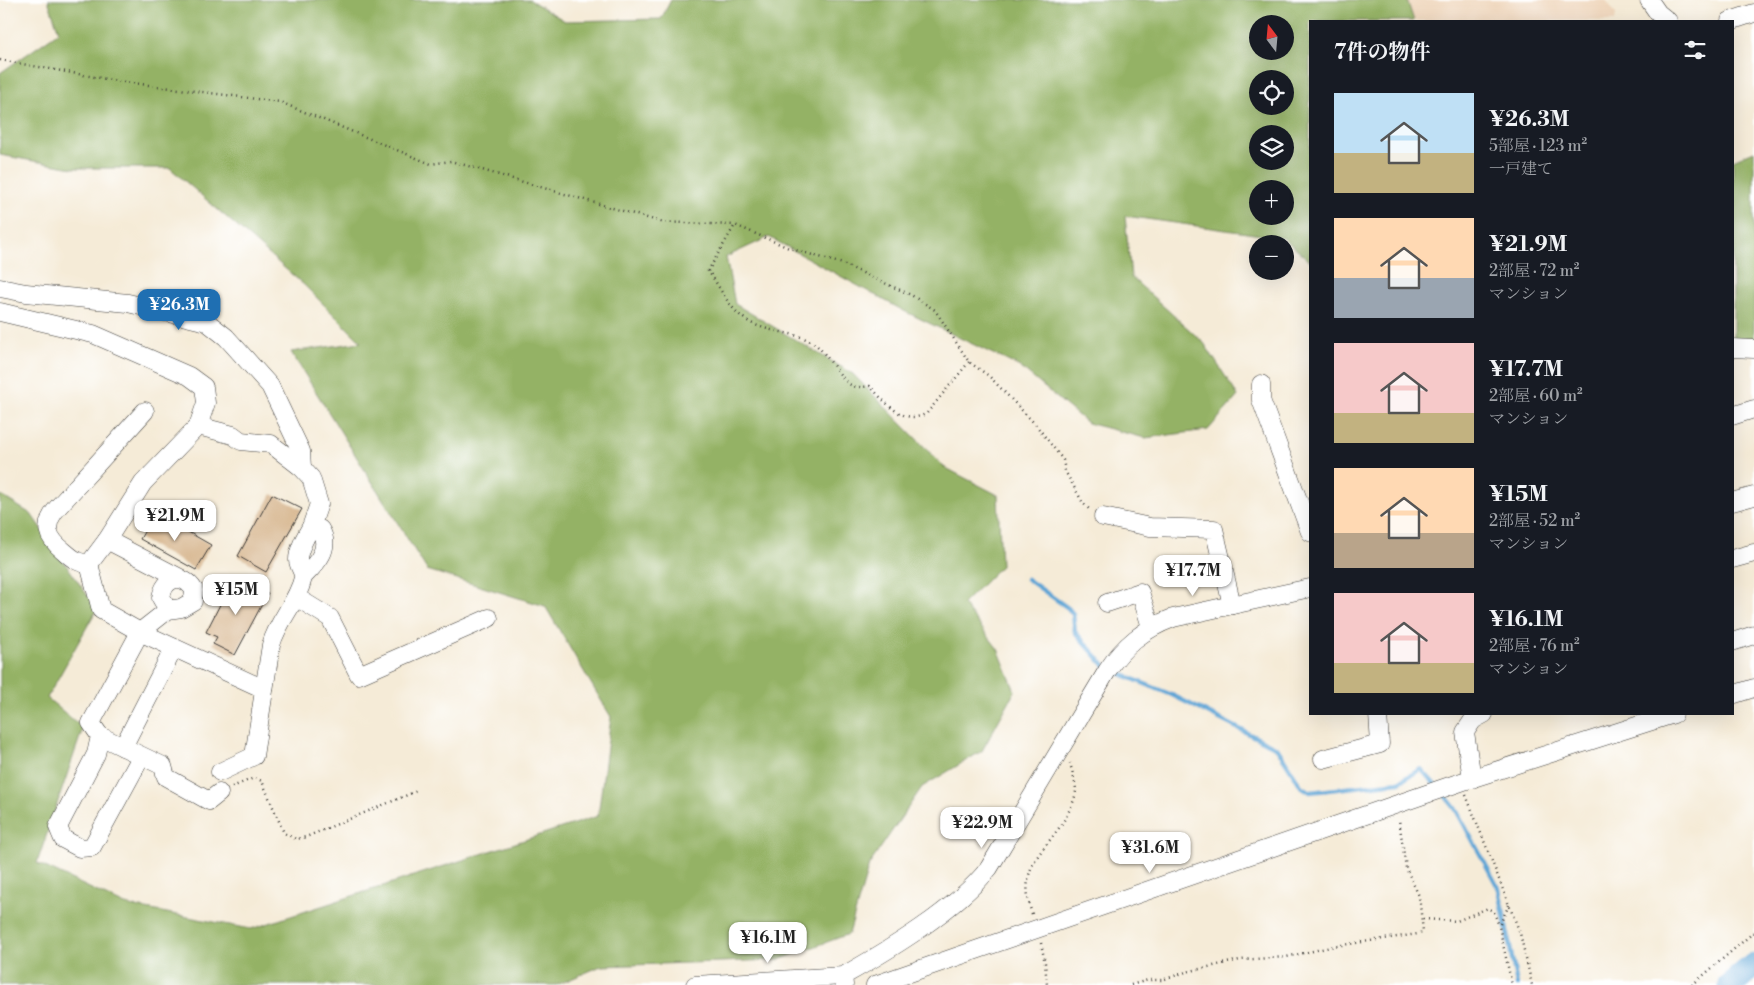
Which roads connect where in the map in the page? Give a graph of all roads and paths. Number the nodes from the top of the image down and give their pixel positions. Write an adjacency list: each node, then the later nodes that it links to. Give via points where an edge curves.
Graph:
1 (1649, 0): 3 (street)
2 (1754, 13): 4 (street)
3 (1667, 20)
4 (1733, 20)
5 (0, 60): 6 (path, via 280,102 431,164 451,161 661,222)
6 (735, 225): 11 (path, via 789,248 843,264 935,310); 11 (path, via 708,271 720,292 742,317 760,327 803,337 815,344 849,385 870,386 893,410 920,417 927,413)
7 (0, 288): 17 (street, via 128,303 207,322 226,337 270,386 301,451)
8 (0, 312): 16 (street, via 93,334 189,376 204,388 206,403)
9 (1734, 348): 10 (street)
10 (1754, 349)
11 (969, 362): 20 (path, via 989,376 1036,425 1063,460 1084,502 1091,511)
12 (1261, 384): 21 (street, via 1261,400)
13 (1754, 409): 15 (street)
14 (145, 411): 25 (street, via 50,519 49,534 54,543 79,564)
15 (1734, 415)
16 (198, 426): 17 (street, via 233,435 240,441 271,444); 22 (street, via 143,483)
17 (302, 468): 28 (street, via 311,478 319,504 298,560 304,576)
18 (1754, 496): 19 (street)
19 (1734, 501)
20 (1103, 517): 30 (street, via 1150,527 1214,529)
21 (1309, 529)
22 (107, 540): 25 (street); 26 (street)
23 (1754, 552): 24 (street)
24 (1734, 558)
25 (89, 564): 34 (street, via 102,610)
26 (180, 578): 31 (street, via 168,581 164,586 161,598); 31 (street, via 192,586 195,596 188,605)
27 (1309, 588): 30 (street)
28 (296, 597): 32 (street, via 330,618 359,675); 39 (street, via 275,629)
29 (1107, 603): 33 (street, via 1140,592)
30 (1232, 605): 33 (street)
31 (168, 610): 34 (street)
32 (489, 618)
33 (1152, 626): 45 (street, via 1126,645 1108,668)
34 (140, 632): 37 (street); 44 (street, via 91,723)
35 (1754, 635): 36 (street)
36 (1734, 641)
37 (174, 648): 39 (street); 46 (street)
38 (1754, 688): 40 (street)
39 (264, 689): 49 (street, via 254,756)
40 (1734, 694)
41 (1378, 715): 48 (street, via 1380,744)
42 (1482, 715): 50 (street, via 1473,720 1465,732)
43 (1671, 715): 50 (street)
44 (100, 736): 46 (street); 47 (street, via 96,754 58,827 63,839 80,848 92,847)
45 (1066, 742): 57 (path, via 1076,790 1073,803 1063,823 1033,862 1026,886); 59 (street, via 976,884)
46 (123, 747): 47 (street)
47 (141, 757): 52 (street, via 163,766 166,778 209,801)
48 (1323, 759)
49 (220, 772)
50 (1466, 781): 53 (street); 54 (path)
51 (417, 791): 52 (path, via 296,839 284,833 262,781 246,780)
52 (219, 793)
53 (1397, 805): 55 (path, via 1406,868 1417,888); 57 (street)
54 (1509, 904): 56 (path); 65 (path, via 1520,933)
55 (1423, 919): 56 (path, via 1457,921 1488,908 1494,912); 63 (path, via 1423,931 1418,934 1286,957 1240,960)
56 (1499, 926): 64 (path)
57 (1037, 930): 61 (street); 62 (path)
58 (1754, 932): 66 (path)
59 (844, 980): 60 (street)
60 (695, 985)
61 (875, 985)
62 (1047, 985)
63 (1131, 985)
64 (1512, 985)
65 (1532, 985)
66 (1692, 985)

